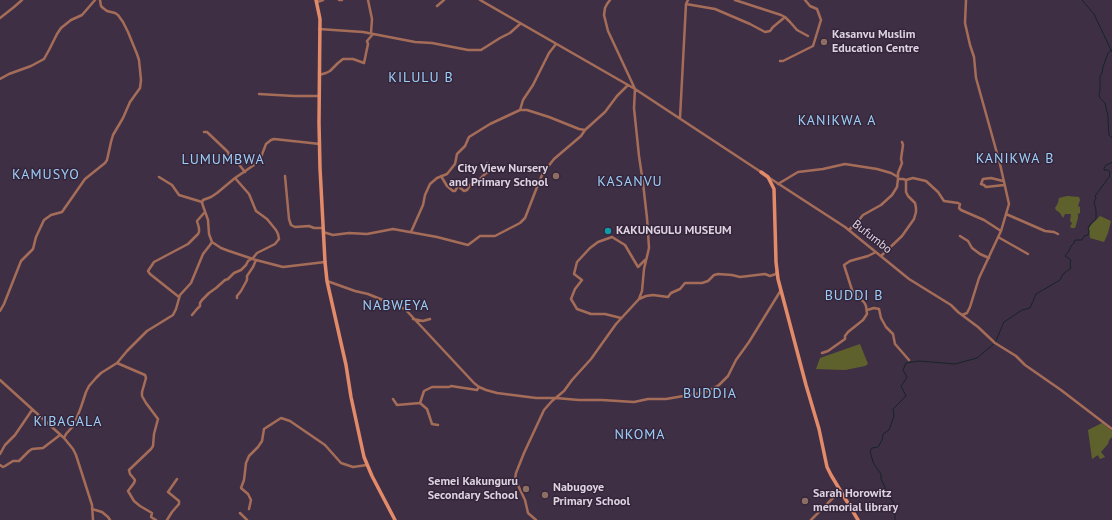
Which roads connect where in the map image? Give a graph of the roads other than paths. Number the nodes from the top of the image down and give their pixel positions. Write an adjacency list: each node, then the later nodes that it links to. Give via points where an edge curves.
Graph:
1 (22, 0): 19 (street)
2 (95, 0): 28 (street, via 82,14 61,28 44,59)
3 (100, 0): 79 (street, via 104,9 118,15 128,32 137,54 140,88 113,135 105,163 85,179 62,212 44,220 35,246 21,261)
4 (323, 0): 15 (street)
5 (339, 0): 6 (street)
6 (342, 0)
7 (368, 0): 23 (street)
8 (444, 0): 17 (street)
9 (480, 0): 21 (street)
10 (610, 0): 30 (street, via 604,16 608,31)
11 (688, 0): 16 (street)
12 (735, 0): 20 (street)
13 (805, 0): 26 (street, via 817,9 821,20 813,46)
14 (966, 0): 49 (street, via 965,23 974,57 976,78)
15 (317, 1): 22 (street)
16 (686, 4): 20 (street, via 715,9 765,32 770,31); 34 (street)
17 (437, 6)
18 (0, 13): 19 (street)
19 (1, 17)
20 (785, 17): 24 (street, via 797,30)
21 (520, 24): 23 (street, via 481,50); 25 (street)
22 (319, 29): 23 (street); 27 (street)
23 (372, 34): 27 (street, via 367,41 364,63 344,59 330,71)
24 (808, 36)
25 (556, 44): 29 (street); 33 (street, via 523,100)
26 (780, 61)
27 (319, 75): 32 (street)
28 (0, 79)
29 (628, 85): 30 (street); 35 (street, via 605,112)
30 (635, 89): 34 (street); 68 (street, via 634,108 649,240)
31 (258, 94): 32 (street)
32 (319, 96): 38 (street)
33 (520, 110): 35 (street, via 537,112); 43 (street, via 469,137 447,174)
34 (680, 118): 41 (street)
35 (585, 130): 58 (street, via 546,169 525,218 520,223 495,236 480,236 468,245)
36 (204, 132): 40 (street, via 228,152)
37 (902, 142): 47 (street, via 902,163)
38 (320, 144): 40 (street, via 271,140 266,144 261,157); 55 (street)
39 (486, 163): 43 (street, via 492,170 466,190 458,186 453,191)
40 (245, 172): 46 (street)
41 (761, 172): 45 (street)
42 (285, 176): 55 (street, via 291,225)
43 (441, 176): 58 (street, via 430,184)
44 (159, 177): 52 (street, via 172,185 182,197)
45 (768, 177): 50 (street, Bufumbo); 70 (street, via 775,192)
46 (235, 178): 52 (street); 67 (street, via 249,194 256,211 271,223 279,237 278,242 257,253)
47 (898, 178): 48 (street); 50 (street, via 877,169 845,164 798,172); 56 (street, via 897,187 892,195 863,215)
48 (906, 180): 57 (street, via 913,178 926,181 944,201 960,204 961,210); 65 (street, via 906,192 915,203 914,219 902,236)
49 (1003, 181): 51 (street); 51 (street, via 983,178 981,184 986,187)
50 (778, 184): 56 (street, Bufumbo)
51 (1004, 185): 54 (street, via 1009,202)
52 (202, 202): 53 (street)
53 (204, 213): 62 (street); 75 (street, via 197,221 198,234 188,244 154,262 149,270 150,274)
54 (1006, 214): 57 (street); 59 (street)
55 (323, 230): 58 (street, via 333,235 372,234 393,229); 69 (street)
56 (848, 230): 63 (street, Bufumbo)
57 (1001, 231): 61 (street)
58 (411, 232)
59 (1058, 234)
60 (960, 236): 66 (street, via 968,241 972,248)
61 (998, 237): 64 (street); 66 (street)
62 (212, 242): 67 (street, via 223,249); 75 (street, via 203,254 191,283)
63 (876, 252): 65 (street, Bufumbo); 78 (street, via 844,265 852,290 864,302)
64 (1028, 254)
65 (881, 256): 81 (street, Bufumbo)
66 (989, 258): 81 (street, via 979,278 970,307)
67 (254, 259): 69 (street, via 283,267); 76 (street, via 253,268); 80 (street, via 209,292)
68 (646, 259): 73 (street); 82 (street, via 638,267 625,245 612,238 598,242 577,262 574,274 582,280 570,299 577,309 590,314)
69 (325, 262): 71 (street)
70 (777, 270): 72 (street); 74 (street, via 776,274 770,276 765,274 740,277 718,274 702,284 685,284 668,297)
71 (327, 281): 83 (street, via 399,306); 102 (street)
72 (781, 290): 91 (street, via 726,379 708,391 634,402); 104 (street, via 827,467)
73 (642, 291): 74 (street); 77 (street)
74 (647, 295): 77 (street)
75 (179, 297): 87 (street, via 173,315 147,331)
76 (237, 298)
77 (639, 299): 82 (street)
78 (867, 310): 85 (street, via 867,315 848,332 845,339); 86 (street, via 879,309 886,327 893,334 895,344)
79 (0, 311)
80 (192, 315)
81 (962, 315): 97 (street, Bufumbo, via 995,343 1016,356)
82 (622, 318): 91 (street, via 591,359)
83 (413, 319): 84 (street); 89 (street)
84 (430, 319)
85 (822, 353)
86 (909, 360)
87 (117, 363): 99 (street, via 89,386 74,425); 110 (street, via 145,375 142,396 158,419 153,446 129,470 135,480 128,491 134,501 152,512 151,517)
88 (0, 380): 95 (street)
89 (478, 387): 90 (street, via 497,393); 93 (street, via 477,390 451,386 432,387 424,391)
90 (550, 398): 91 (street); 94 (street)
91 (556, 398): 94 (street)
92 (393, 399): 93 (street, via 397,405)
93 (420, 403): 96 (street, via 427,409 432,424)
94 (548, 405): 114 (street, via 542,412 515,475 528,513)
95 (32, 410): 98 (street); 100 (street)
96 (438, 425)
97 (1112, 430)
98 (60, 435): 99 (street); 101 (street, via 42,448 32,449 19,461 13,461 3,467)
99 (64, 438): 105 (street, via 76,455)
100 (0, 454)
101 (0, 465)
102 (367, 465): 106 (street, via 353,467 341,463 325,445 290,421 281,418 264,429 262,441 246,463 241,488 252,500); 113 (street)
103 (177, 479): 111 (street, via 168,492 179,501 179,504)
104 (840, 491): 115 (street); 116 (street)
105 (92, 509): 108 (street); 109 (street, via 102,512)
106 (250, 509)
107 (240, 513): 112 (street)
108 (93, 520)
109 (110, 520)
110 (156, 520)
111 (166, 520)
112 (247, 520)
113 (395, 520)
114 (536, 520)
115 (811, 520)
116 (858, 520)

